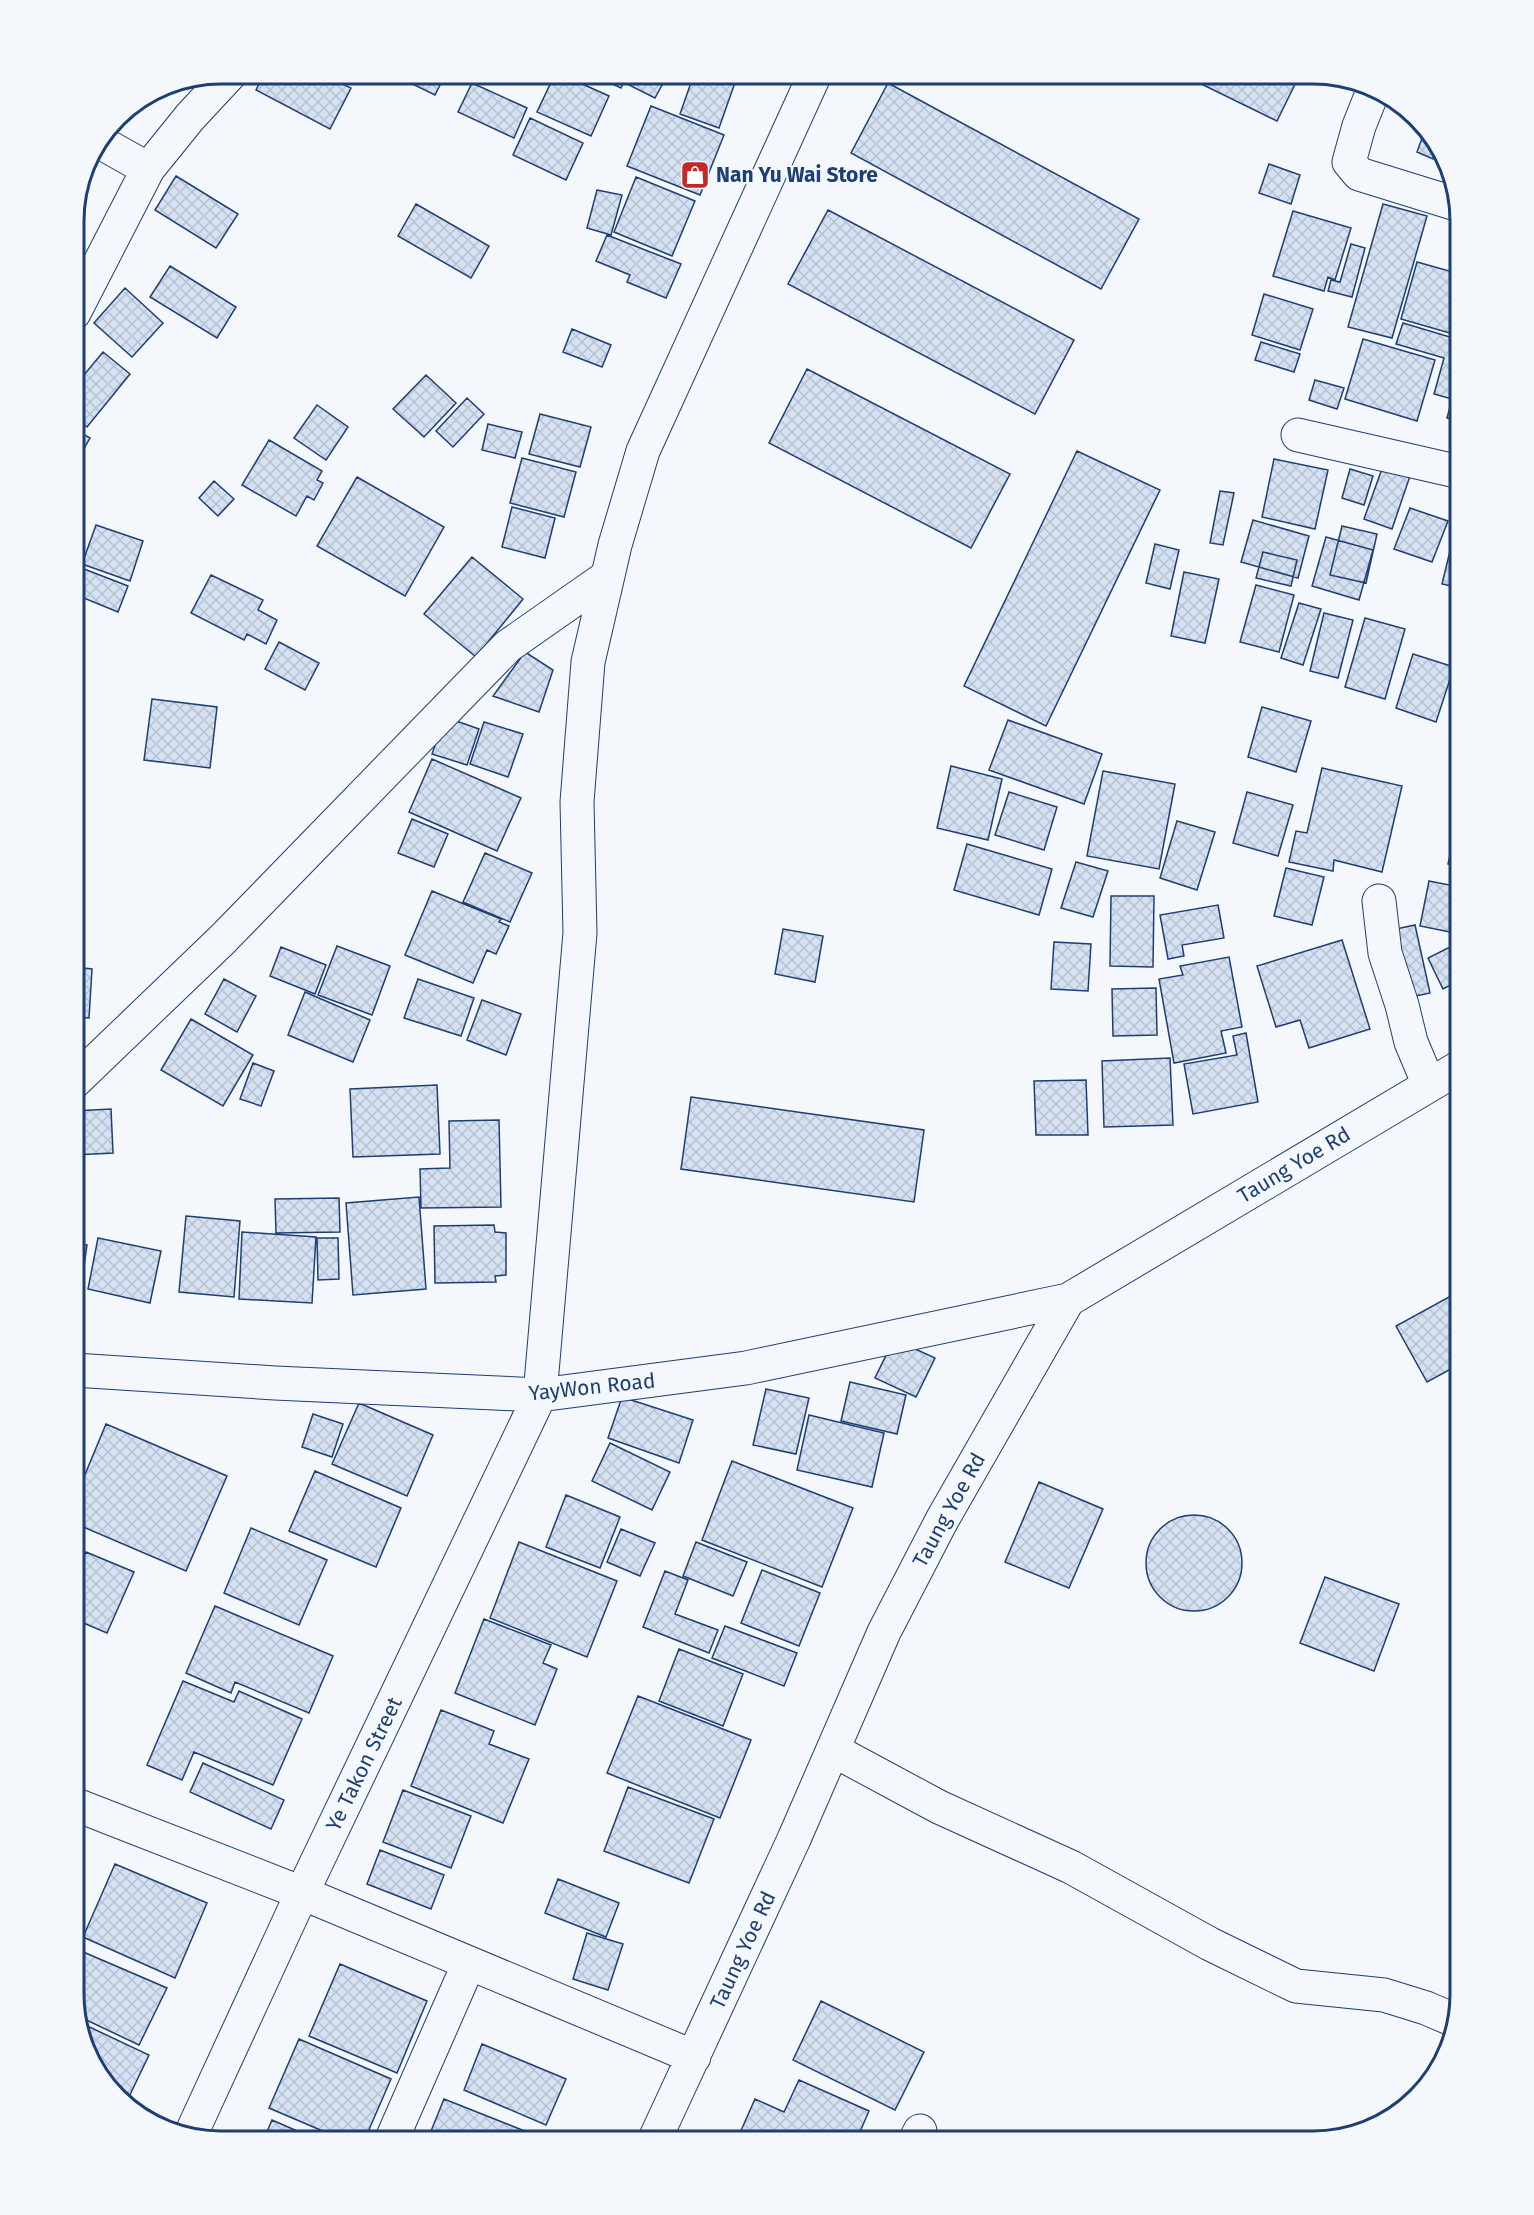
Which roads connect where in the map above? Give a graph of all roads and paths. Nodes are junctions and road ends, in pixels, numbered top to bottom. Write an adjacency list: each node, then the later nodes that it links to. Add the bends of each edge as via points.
1 (221, 84): 5 (street)
2 (810, 84): 10 (street, via 643,451)
3 (1371, 97): 6 (street, via 1349,162 1359,174)
4 (107, 146): 5 (street)
5 (148, 169): 7 (street)
6 (1449, 202)
7 (84, 294)
8 (1298, 435): 9 (street)
9 (1450, 470)
10 (608, 576): 12 (street, via 508,646 224,939); 17 (street, via 588,663 577,802 580,933)
11 (1379, 901): 14 (street, via 1385,953 1411,1042)
12 (84, 1072)
13 (1450, 1073): 14 (street, Taung Yoe Rd)
14 (1429, 1085): 15 (street, Taung Yoe Rd)
15 (1068, 1300): 17 (street, YayWon Road, via 746,1368); 18 (street, Taung Yoe Rd, via 942,1520 884,1632)
16 (84, 1377): 17 (street, YayWon Road)
17 (540, 1395): 20 (street, Ye Takon Street)
18 (833, 1750): 22 (street, via 939,1807 1071,1867 1210,1944 1296,1986 1384,1995); 23 (street, Taung Yoe Rd)
19 (84, 1808): 20 (street)
20 (302, 1893): 21 (street); 24 (street, Ye Takon Street)
21 (469, 1963): 23 (street); 25 (street)
22 (1448, 2017)
23 (694, 2057): 26 (street, Taung Yoe Rd)
24 (194, 2128)
25 (395, 2131)
26 (659, 2131)

